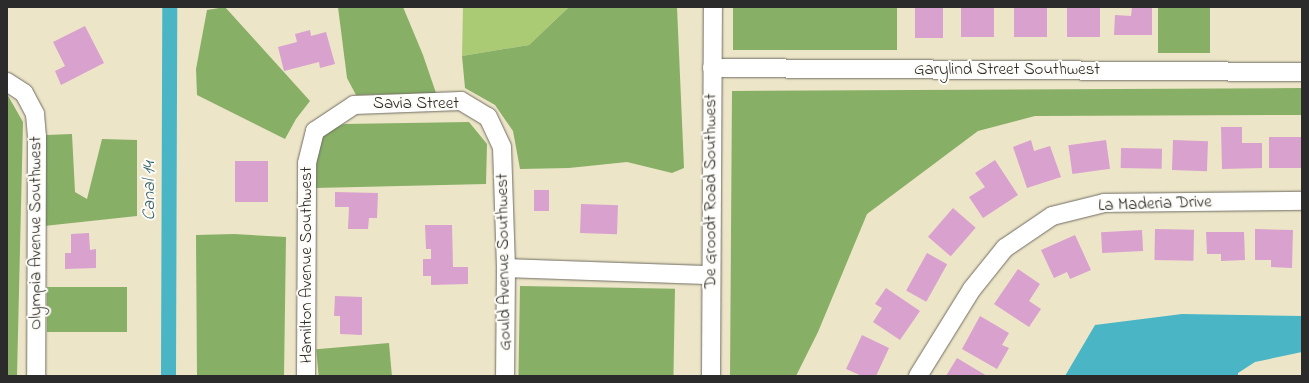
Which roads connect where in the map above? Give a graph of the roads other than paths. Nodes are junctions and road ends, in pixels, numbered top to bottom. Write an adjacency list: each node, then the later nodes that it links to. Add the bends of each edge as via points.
1 (713, 7): 2 (street, De Groodt Road Southwest)
2 (712, 68): 3 (street, Garylind Street Southwest); 9 (street, De Groodt Road Southwest)
3 (1302, 72)
4 (7, 82): 10 (street, Olympia Avenue Southwest, via 24,93 35,114)
5 (315, 131): 6 (street, Savia Street, via 354,104 461,101 488,117); 11 (street, Hamilton Avenue Southwest, via 307,163)
6 (502, 147): 8 (street, Gould Avenue Southwest)
7 (1302, 201): 14 (street, La Maderia Drive, via 1104,203 1052,216 1005,248 972,289)
8 (506, 268): 9 (street); 12 (street, Gould Avenue Southwest)
9 (711, 275): 13 (street, De Groodt Road Southwest)
10 (36, 376)
11 (306, 376)
12 (505, 376)
13 (711, 376)
14 (918, 376)

